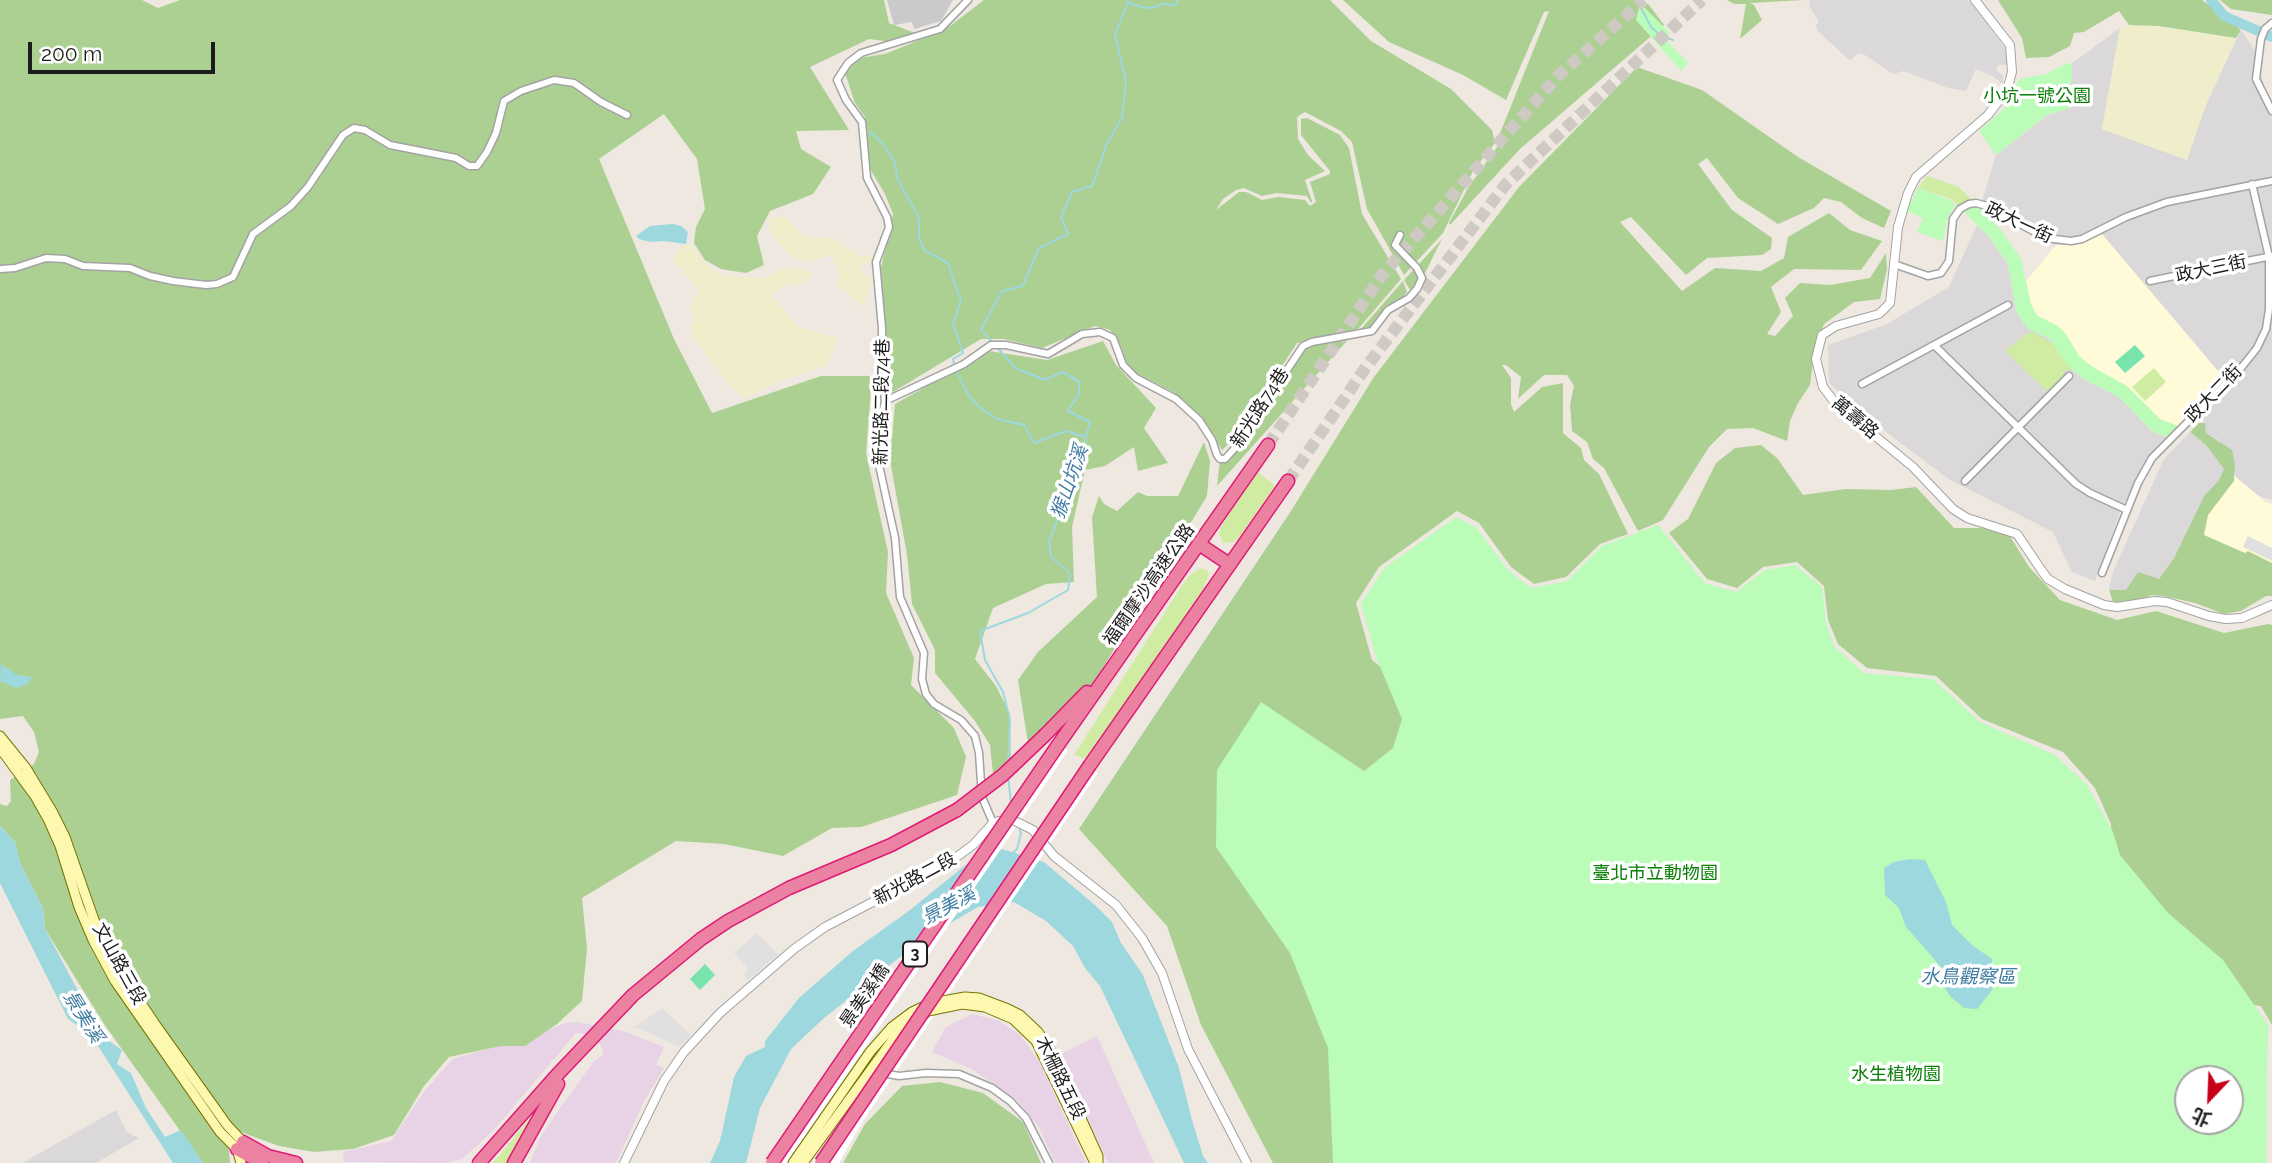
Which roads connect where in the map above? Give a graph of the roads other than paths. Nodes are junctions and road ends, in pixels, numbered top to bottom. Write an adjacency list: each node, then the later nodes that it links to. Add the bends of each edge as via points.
1 (968, 0): 17 (street, 新光路二段74巷, via 940,29 861,53 837,80 862,122 867,178 890,227 876,261)
2 (1975, 0): 10 (street, 萬壽路, via 2010,45 2010,81 1988,115 1916,177 1898,227)
3 (2272, 23): 4 (street, via 2260,39 2256,79)
4 (2272, 111)
5 (627, 115): 11 (street, via 574,82 554,80 521,91 504,101 496,133 477,166 390,145 354,128 343,135 291,206 253,234 233,276 217,284 173,281 130,268 65,259 46,258)
6 (2272, 181): 7 (street, 政大一街)
7 (2252, 184): 9 (street, 政大二街); 10 (street, 政大一街, via 2167,202 2066,242 2042,237 1980,204 1969,204 1953,219 1949,261 1941,273 1928,276)
8 (1400, 234): 17 (street, 新光路74巷, via 1395,245 1417,268 1422,278 1417,289 1388,310 1372,331 1303,346 1225,459 1217,456 1199,420 1176,399 1126,369 1108,334 1082,334 1048,354 994,345 955,369)
9 (2270, 257): 12 (street, 政大三街); 22 (street, 政大二街, via 2269,309 2262,339 2241,368 2152,458)
10 (1894, 264): 26 (street, 萬壽路, via 1887,307 1872,317 1831,328 1820,339 1818,374 1836,404 1899,454 1953,509 2017,534 2048,579 2065,589 2104,605 2166,602 2226,619 2242,618)
11 (0, 269)
12 (2150, 281)
13 (2008, 305): 14 (street)
14 (1934, 345): 16 (street); 18 (street)
15 (2069, 376): 18 (street)
16 (1862, 384)
17 (885, 401): 32 (street, 新光路二段74巷, via 879,465 895,538 900,597 924,653 926,694 961,720 977,743 982,797)
18 (2018, 428): 21 (street); 22 (street, via 2084,490)
19 (1268, 445): 23 (highway, 福爾摩沙高速公路 / 3)
20 (1288, 481): 24 (highway, 3)
21 (1965, 481)
22 (2127, 510): 25 (street, 政大二街)
23 (1199, 544): 24 (highway); 27 (highway, 福爾摩沙高速公路 / 3)
24 (1229, 564): 34 (highway, 3, bridge)
25 (2102, 573)
26 (2272, 605)
27 (1112, 667): 29 (highway, 福爾摩沙高速公路 / 3); 33 (highway, bridge, via 1013,767 957,810 728,921 640,988)
28 (0, 736): 31 (main road, 文山路三段)
29 (1058, 745): 43 (highway, 景美溪橋 / 3, bridge)
30 (0, 748): 31 (main road, 文山路三段)
31 (11, 755): 36 (main road, 文山路三段, via 48,819 93,940 115,981 220,1132)
32 (996, 822): 42 (street, 新光路二段, via 951,861 812,936 720,1013 664,1082); 50 (street, via 1013,820 1027,826 1054,856 1116,905 1142,938 1162,973 1188,1049)
33 (585, 1046): 40 (highway); 41 (highway, via 548,1100)
34 (891, 1062): 46 (highway, 3, bridge); 47 (highway, bridge)
35 (866, 1065): 44 (main road, 木柵路五段); 45 (main road, 木柵路五段); 48 (street, via 887,1075 959,1074 992,1088 1026,1118); 49 (main road, 木柵路五段, via 928,1010 962,1004 1000,1012 1036,1041)
36 (240, 1145): 37 (main road); 38 (highway); 39 (highway)
37 (241, 1163)
38 (262, 1163)
39 (296, 1163)
40 (479, 1163)
41 (514, 1163)
42 (624, 1163)
43 (772, 1163)
44 (793, 1163)
45 (803, 1163)
46 (821, 1163)
47 (830, 1163)
48 (1049, 1163)
49 (1097, 1163)
50 (1247, 1163)

